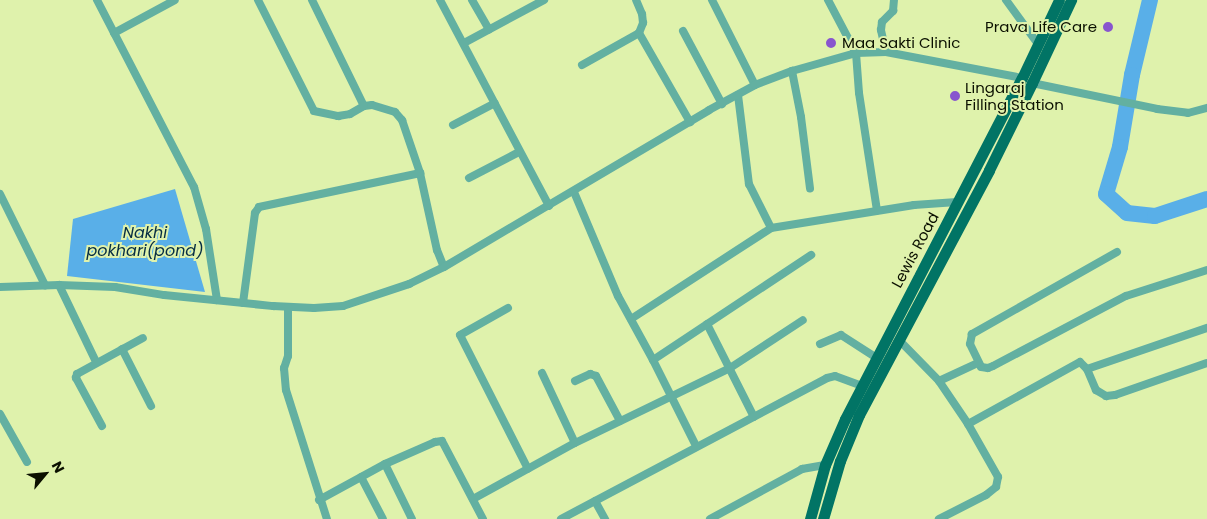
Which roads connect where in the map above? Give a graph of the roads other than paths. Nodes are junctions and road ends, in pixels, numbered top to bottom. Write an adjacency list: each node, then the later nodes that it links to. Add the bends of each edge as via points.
1 (97, 0): 17 (street)
2 (175, 0): 17 (street)
3 (258, 0): 30 (street, via 314,111 338,116)
4 (312, 0): 30 (street)
5 (440, 0): 19 (street)
6 (472, 0): 15 (street)
7 (544, 0): 15 (street)
8 (636, 0): 18 (street, via 643,23)
9 (712, 0): 26 (street)
10 (828, 0): 22 (street)
11 (894, 0): 21 (street, via 893,11 882,22)
12 (1006, 0): 20 (street)
13 (1059, 0): 20 (main road, Lewis Road)
14 (1070, 0): 25 (main road, Lewis Road)
15 (489, 30): 19 (street)
16 (683, 31): 29 (street)
17 (114, 33): 53 (street, via 194,187 206,229)
18 (639, 33): 23 (street); 32 (street)
19 (464, 43): 28 (street)
20 (1038, 44): 25 (main road, Lewis Road)
21 (886, 52): 22 (street); 25 (street)
22 (856, 53): 24 (street); 44 (street)
23 (582, 65)
24 (792, 71): 26 (street); 39 (street)
25 (1027, 81): 31 (street, via 1157,109 1188,113); 34 (main road, Lewis Road); 36 (main road, Lewis Road)
26 (755, 85): 27 (street)
27 (738, 95): 29 (street); 45 (street, via 749,184)
28 (495, 103): 33 (street); 35 (street)
29 (722, 104): 32 (street)
30 (364, 106): 37 (street, via 395,112 402,120)
31 (1207, 108)
32 (690, 122): 40 (street)
33 (452, 125)
34 (986, 148): 36 (main road); 42 (main road, Lewis Road)
35 (520, 152): 38 (street); 43 (street)
36 (997, 153): 62 (main road, Lewis Road)
37 (420, 173): 48 (street, via 437,250); 54 (street, via 259,207 255,213)
38 (469, 178)
39 (810, 188)
40 (574, 192): 43 (street); 57 (street)
41 (0, 194): 51 (street)
42 (957, 202): 44 (street); 65 (main road, Lewis Road)
43 (550, 206): 48 (street)
44 (877, 212): 45 (street)
45 (771, 228): 57 (street)
46 (1117, 252): 68 (street, via 975,331 969,338)
47 (811, 255): 59 (street)
48 (444, 266): 55 (street, via 409,284 343,306)
49 (1207, 270): 68 (street, via 1126,296 988,368)
50 (59, 285): 51 (street); 53 (street, via 115,287); 67 (street)
51 (45, 286): 52 (street)
52 (0, 287)
53 (217, 300): 54 (street)
54 (243, 302): 55 (street)
55 (288, 307): 91 (street, via 288,356 284,368 286,390)
56 (508, 308): 88 (street, via 460,335)
57 (631, 319): 66 (street)
58 (803, 320): 70 (street)
59 (707, 324): 66 (street); 70 (street)
60 (1207, 328): 71 (street)
61 (143, 338): 64 (street)
62 (900, 341): 74 (street); 101 (main road, Lewis Road, via 850,435)
63 (820, 344): 65 (street, via 841,335)
64 (122, 349): 67 (street); 77 (street)
65 (875, 357): 75 (main road, Lewis Road)
66 (653, 360): 76 (street)
67 (96, 362): 82 (street, via 76,374 76,378)
68 (978, 362): 74 (street)
69 (1207, 363): 71 (street, via 1106,396 1096,390)
70 (730, 368): 76 (street); 79 (street)
71 (1087, 368): 81 (street, via 1080,362)
72 (542, 373): 83 (street)
73 (575, 381): 80 (street, via 590,374 596,376)
74 (939, 381): 81 (street)
75 (862, 386): 79 (street, via 835,376 827,378); 87 (main road, Lewis Road)
76 (671, 396): 80 (street); 84 (street)
77 (151, 406)
78 (0, 415): 85 (street)
79 (754, 417): 84 (street)
80 (620, 421): 83 (street)
81 (968, 424): 102 (street, via 993,465 998,482 986,495)
82 (102, 426)
83 (575, 443): 88 (street)
84 (696, 446): 92 (street)
85 (27, 462)
86 (385, 464): 89 (street); 90 (street, via 442,441); 95 (street)
87 (825, 465): 99 (street, via 802,469); 100 (main road, Lewis Road)
88 (528, 469): 90 (street)
89 (361, 477): 91 (street); 94 (street)
90 (473, 499): 96 (street)
91 (320, 500): 93 (street)
92 (595, 501): 97 (street); 98 (street)
93 (327, 519)
94 (383, 519)
95 (412, 519)
96 (483, 519)
97 (561, 519)
98 (605, 519)
99 (710, 519)
100 (810, 519)
101 (823, 519)
102 (939, 519)

